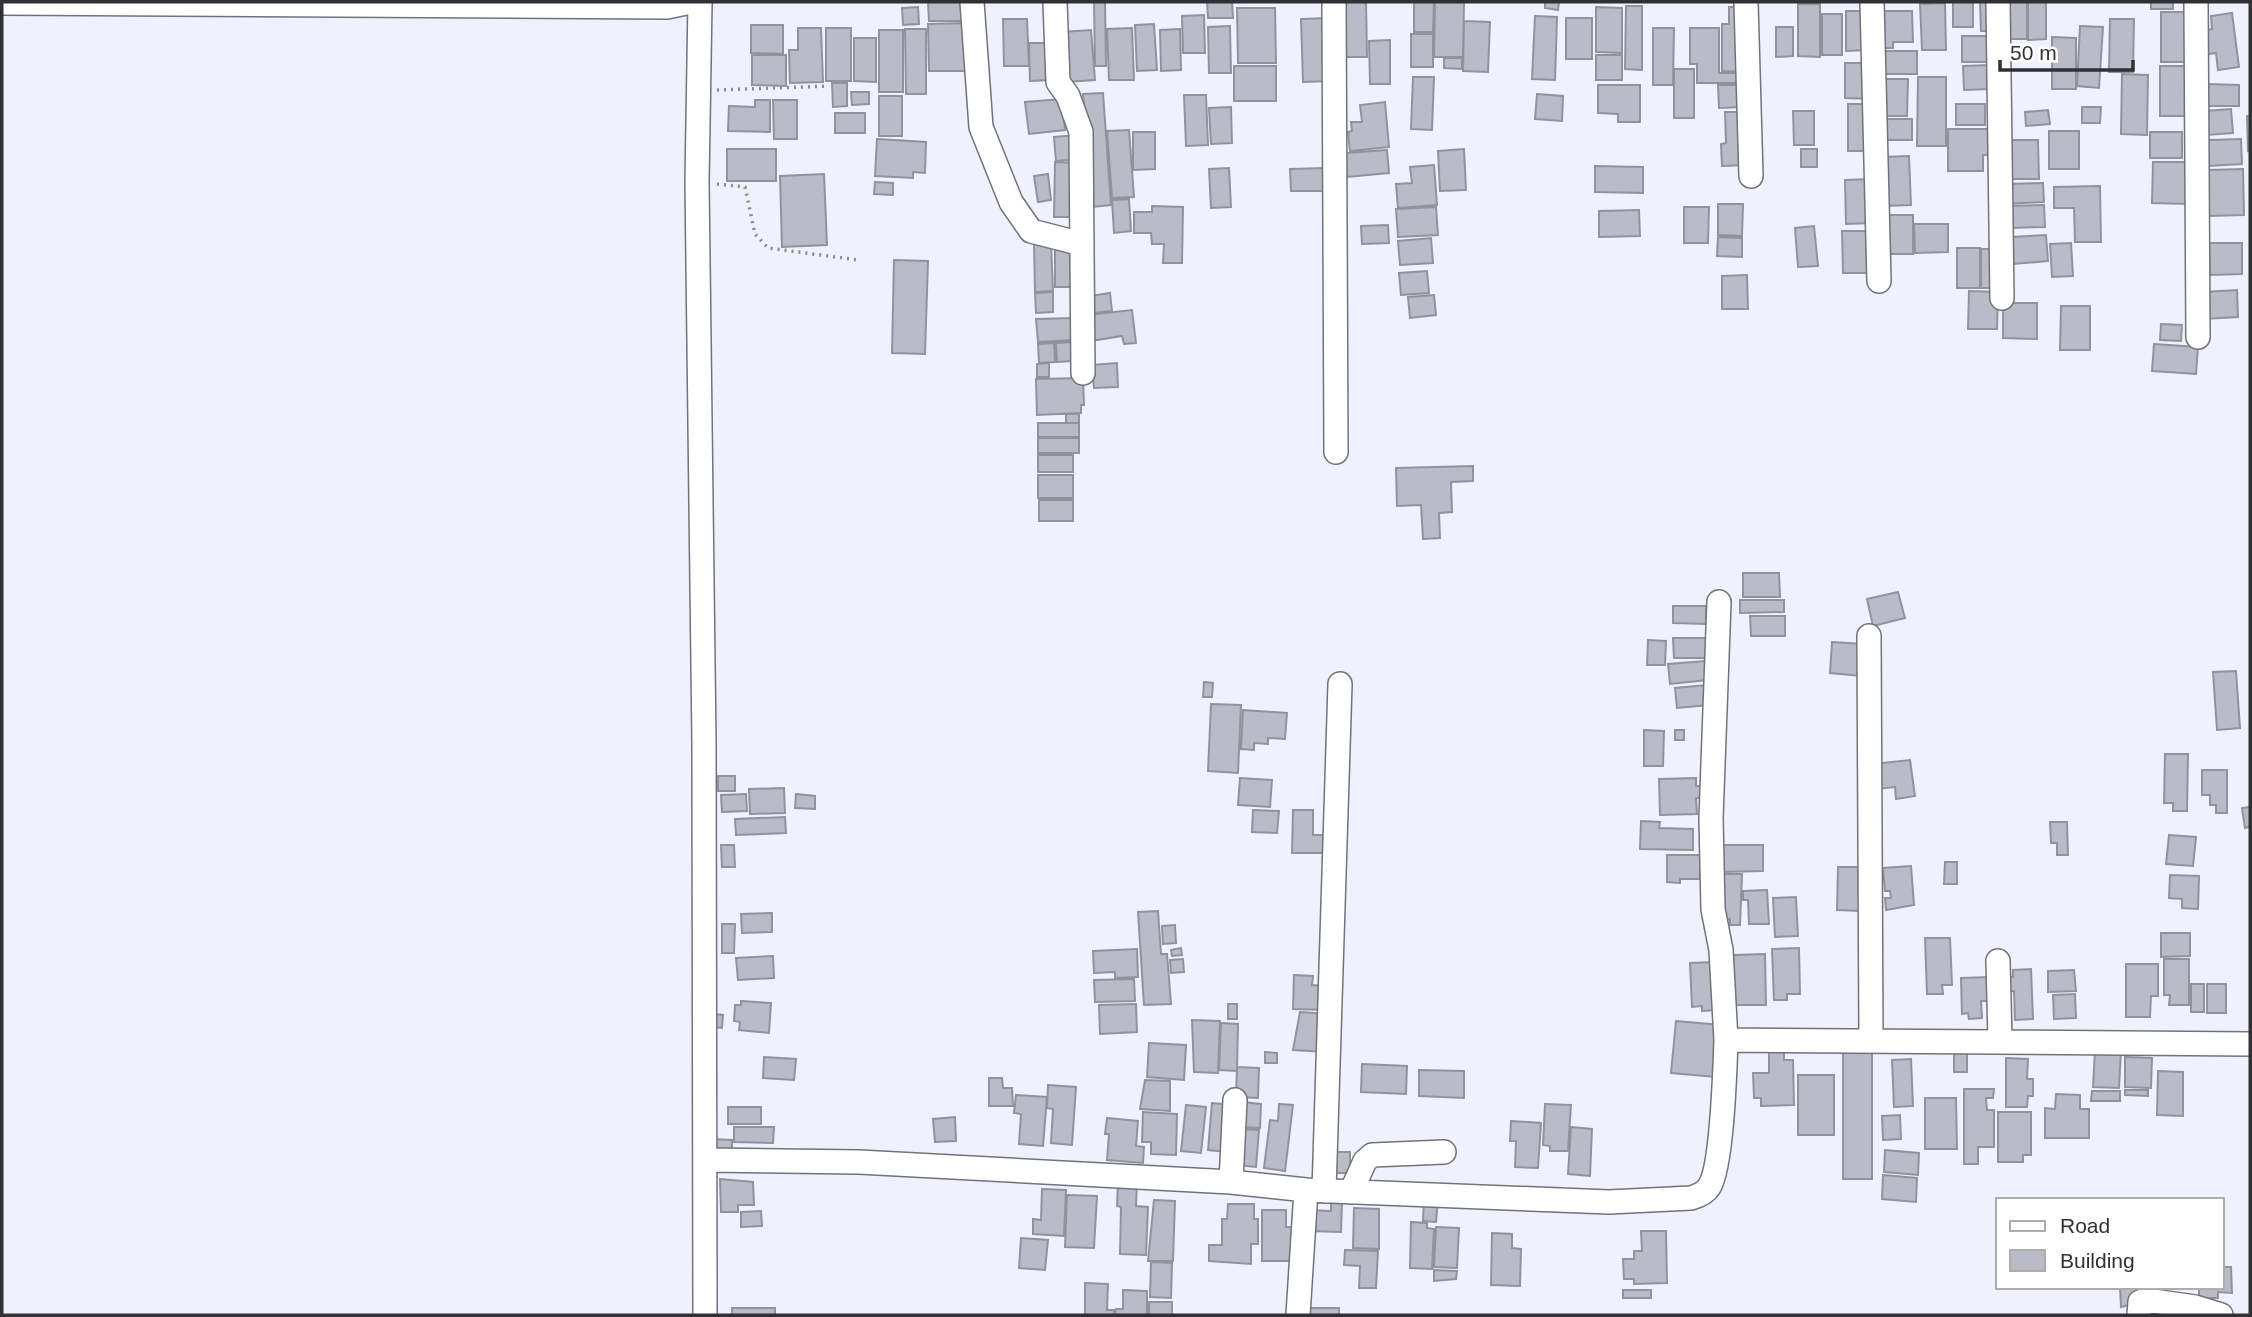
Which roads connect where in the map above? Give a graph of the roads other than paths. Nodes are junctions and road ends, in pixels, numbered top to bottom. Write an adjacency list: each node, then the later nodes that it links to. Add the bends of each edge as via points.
1 (691, 2): 10 (street, via 667,8)
2 (700, 2): 28 (street, via 697,182)
3 (972, 2): 12 (street, via 981,127 1011,202 1031,230)
4 (1055, 2): 12 (street, via 1058,82 1081,132)
5 (1334, 2): 17 (street)
6 (1746, 2): 11 (street)
7 (1872, 2): 13 (street)
8 (1998, 2): 14 (street)
9 (2196, 2): 15 (street)
10 (2, 3)
11 (1751, 176)
12 (1082, 244): 16 (street)
13 (1879, 281)
14 (2002, 299)
15 (2198, 337)
16 (1083, 373)
17 (1336, 452)
18 (1719, 602): 22 (street, via 1711,818 1713,909 1721,950)
19 (1870, 636): 23 (street)
20 (1340, 684): 30 (street)
21 (1998, 961): 24 (street)
22 (1726, 1040): 23 (street); 31 (street, via 1722,1123 1711,1185 1702,1194 1609,1202)
23 (1871, 1040): 24 (street)
24 (2000, 1040): 25 (street)
25 (2250, 1044)
26 (1236, 1100): 29 (street)
27 (1444, 1152): 31 (street, via 1372,1155)
28 (706, 1160): 29 (street, via 859,1162); 32 (street)
29 (1231, 1182): 30 (street)
30 (1315, 1191): 31 (street); 33 (street)
31 (1351, 1192)
32 (705, 1315)
33 (1298, 1315)
34 (2139, 1315): 35 (street, via 2140,1303 2146,1300)
35 (2221, 1315)

